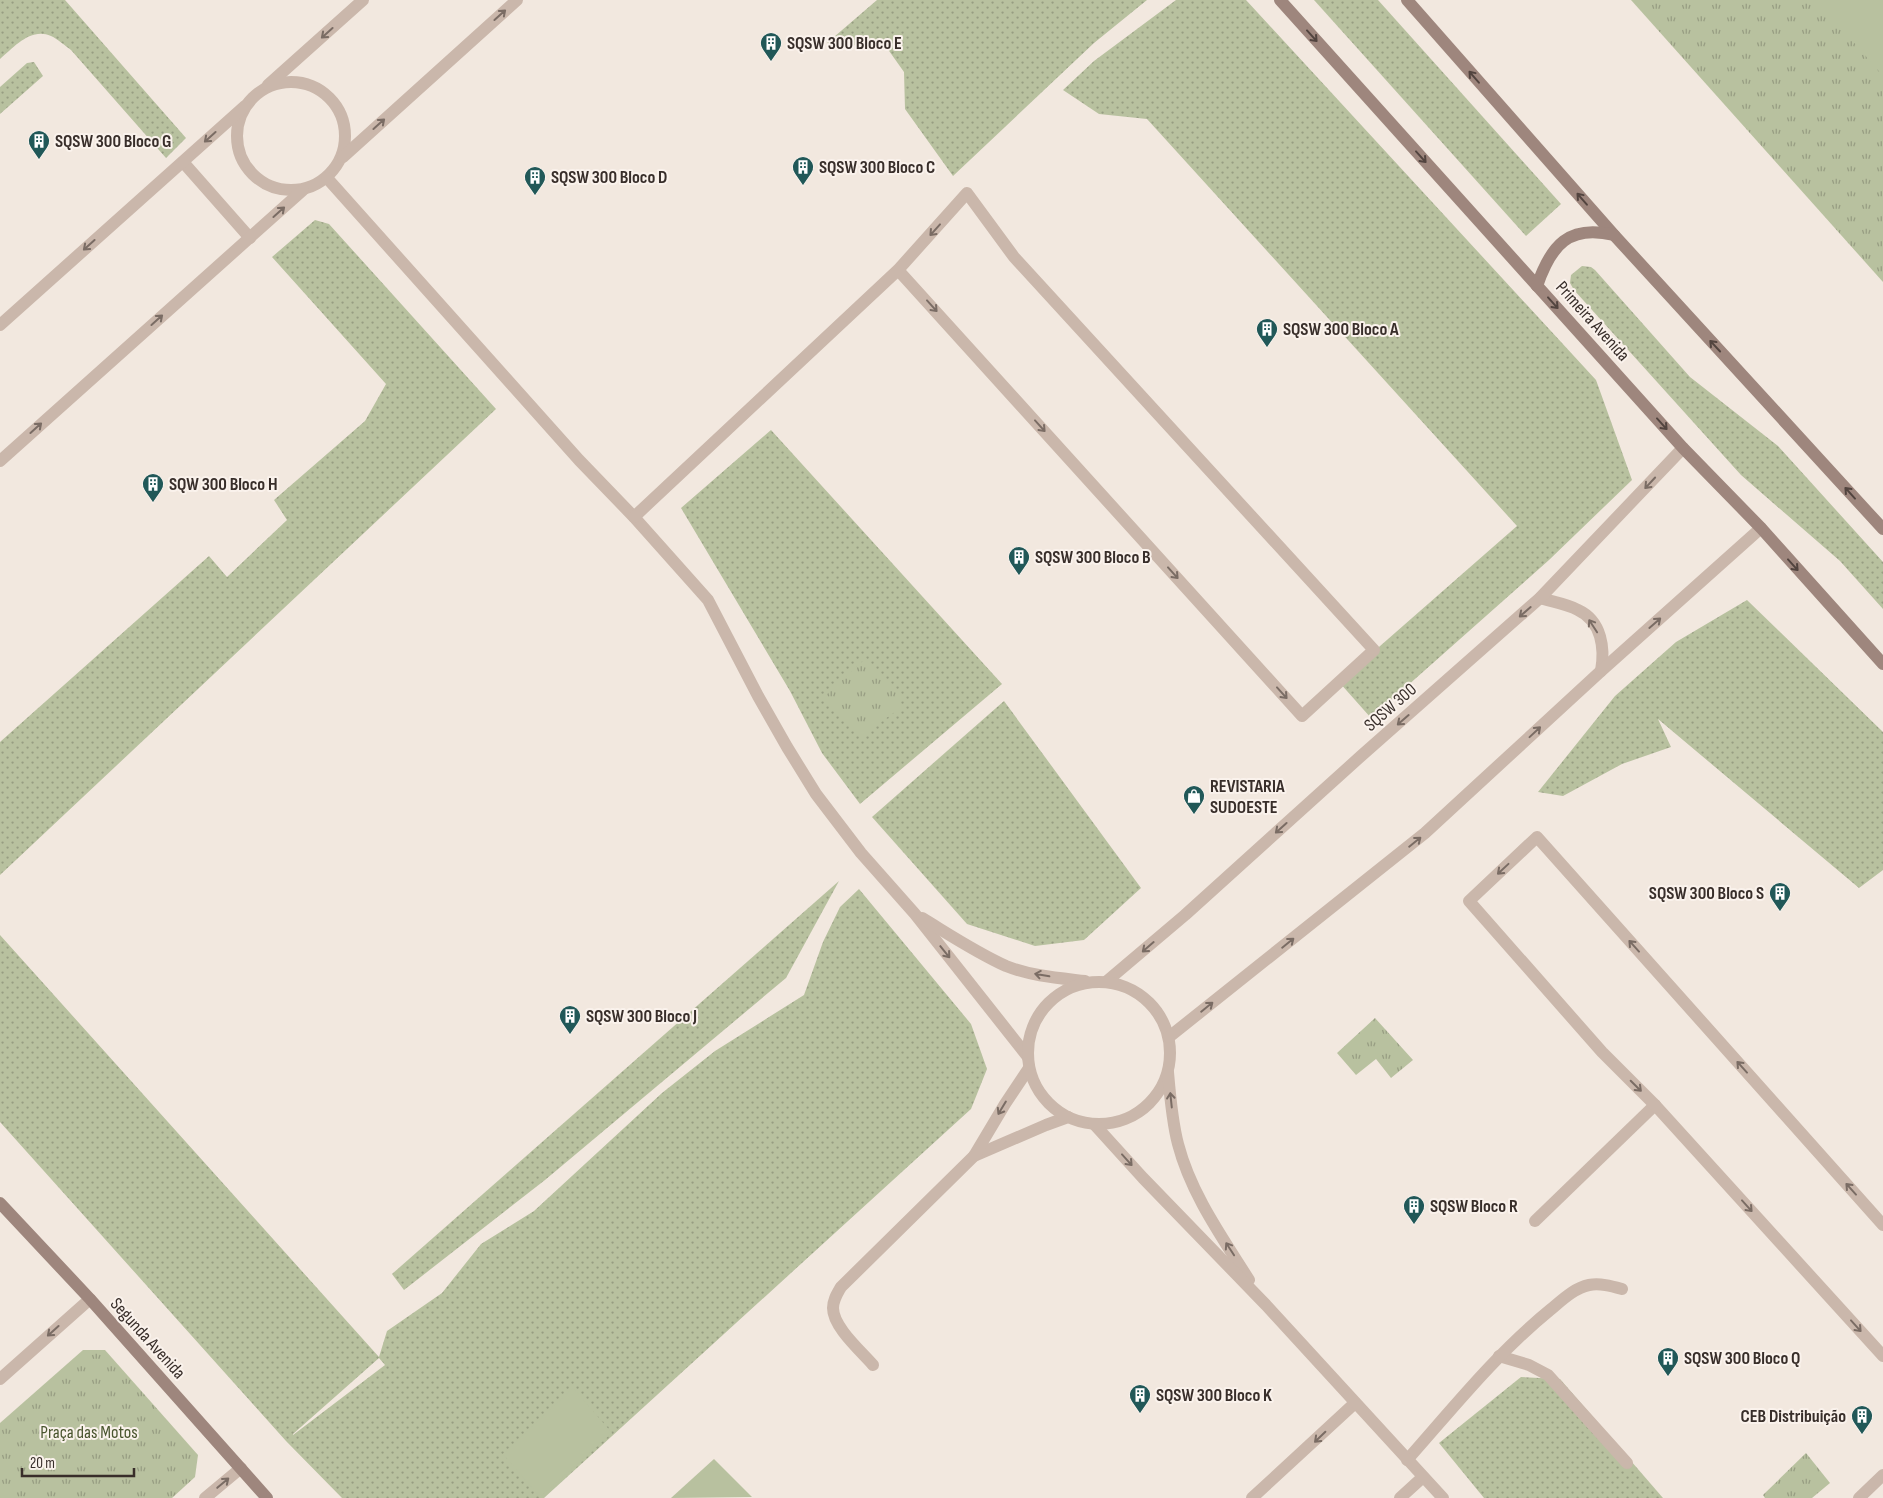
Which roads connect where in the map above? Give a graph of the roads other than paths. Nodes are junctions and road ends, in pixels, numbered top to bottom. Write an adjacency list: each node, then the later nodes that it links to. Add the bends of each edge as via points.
1 (363, 0): 5 (street, one-way to 5)
2 (517, 0): 7 (street, one-way to 2)
3 (1280, 0): 14 (main road, Primeira Avenida, one-way to 14)
4 (1407, 0): 11 (main road, one-way to 4)
5 (267, 87): 6 (street); 7 (street, via 293,81 318,88 338,106 346,130)
6 (247, 104): 8 (street, one-way to 8); 10 (street, via 237,129 240,155 254,177 277,190)
7 (342, 157): 9 (street)
8 (183, 162): 12 (street); 15 (street, one-way to 15)
9 (327, 178): 10 (street); 18 (street, via 578,460)
10 (303, 190): 12 (street, one-way to 10)
11 (1614, 235): 14 (main road, via 1589,231 1574,234 1545,264); 20 (main road, one-way to 11)
12 (250, 238): 17 (street, one-way to 12)
13 (898, 270): 13 (street, one-way to 13, via 1302,716 1374,650 1014,257 968,193); 18 (street)
14 (1537, 286): 16 (main road, Primeira Avenida, one-way to 16)
15 (0, 325)
16 (1683, 448): 19 (main road, Primeira Avenida); 21 (street, SQSW 300, one-way to 21)
17 (0, 461)
18 (634, 517): 24 (street, via 708,600 758,696 816,794 861,853)
19 (1761, 528): 22 (main road, Primeira Avenida, one-way to 22); 23 (street, one-way to 19)
20 (1883, 529)
21 (1540, 598): 23 (street, one-way to 21, via 1602,640 1592,622 1580,610); 25 (street, SQSW 300, one-way to 25, via 1185,916)
22 (1883, 664)
23 (1601, 671): 27 (street, one-way to 23, via 1426,833)
24 (915, 914): 26 (street, one-way to 24, via 1040,975 1007,966); 28 (street, one-way to 28)
25 (1107, 981): 26 (street); 27 (street, via 1128,987 1147,999 1161,1017)
26 (1090, 982): 28 (street, via 1065,990 1044,1007 1031,1031)
27 (1169, 1038): 29 (street)
28 (1029, 1062): 31 (street, via 1037,1088 1050,1105); 33 (street, one-way to 33)
29 (1168, 1072): 32 (street, via 1158,1094 1140,1111 1118,1121); 39 (street, one-way to 29, via 1217,1230 1192,1183 1178,1145)
30 (1655, 1105): 35 (street); 36 (street, one-way to 30, via 1537,838 1469,901 1602,1052); 41 (street, one-way to 41)
31 (1068, 1117): 32 (street); 33 (street)
32 (1094, 1124): 39 (street, one-way to 39)
33 (974, 1156): 42 (street, via 841,1287 835,1297 834,1319)
34 (0, 1203): 38 (main road, Segunda Avenida)
35 (1535, 1221)
36 (1883, 1225)
37 (1622, 1290): 40 (street, via 1606,1285 1588,1285 1570,1294)
38 (90, 1299): 43 (street, one-way to 43); 47 (main road, Segunda Avenida)
39 (1266, 1305): 44 (street)
40 (1499, 1356): 45 (street); 46 (street, via 1548,1375)
41 (1883, 1356)
42 (873, 1365)
43 (0, 1379)
44 (1355, 1403): 45 (street); 52 (street, one-way to 52)
45 (1406, 1460): 49 (street)
46 (1627, 1463)
47 (241, 1468): 50 (street, one-way to 47); 51 (main road, Segunda Avenida)
48 (1883, 1475): 55 (street)
49 (1423, 1477): 53 (street); 54 (street)
50 (205, 1498)
51 (267, 1498)
52 (1252, 1498)
53 (1400, 1498)
54 (1443, 1498)
55 (1859, 1498)

